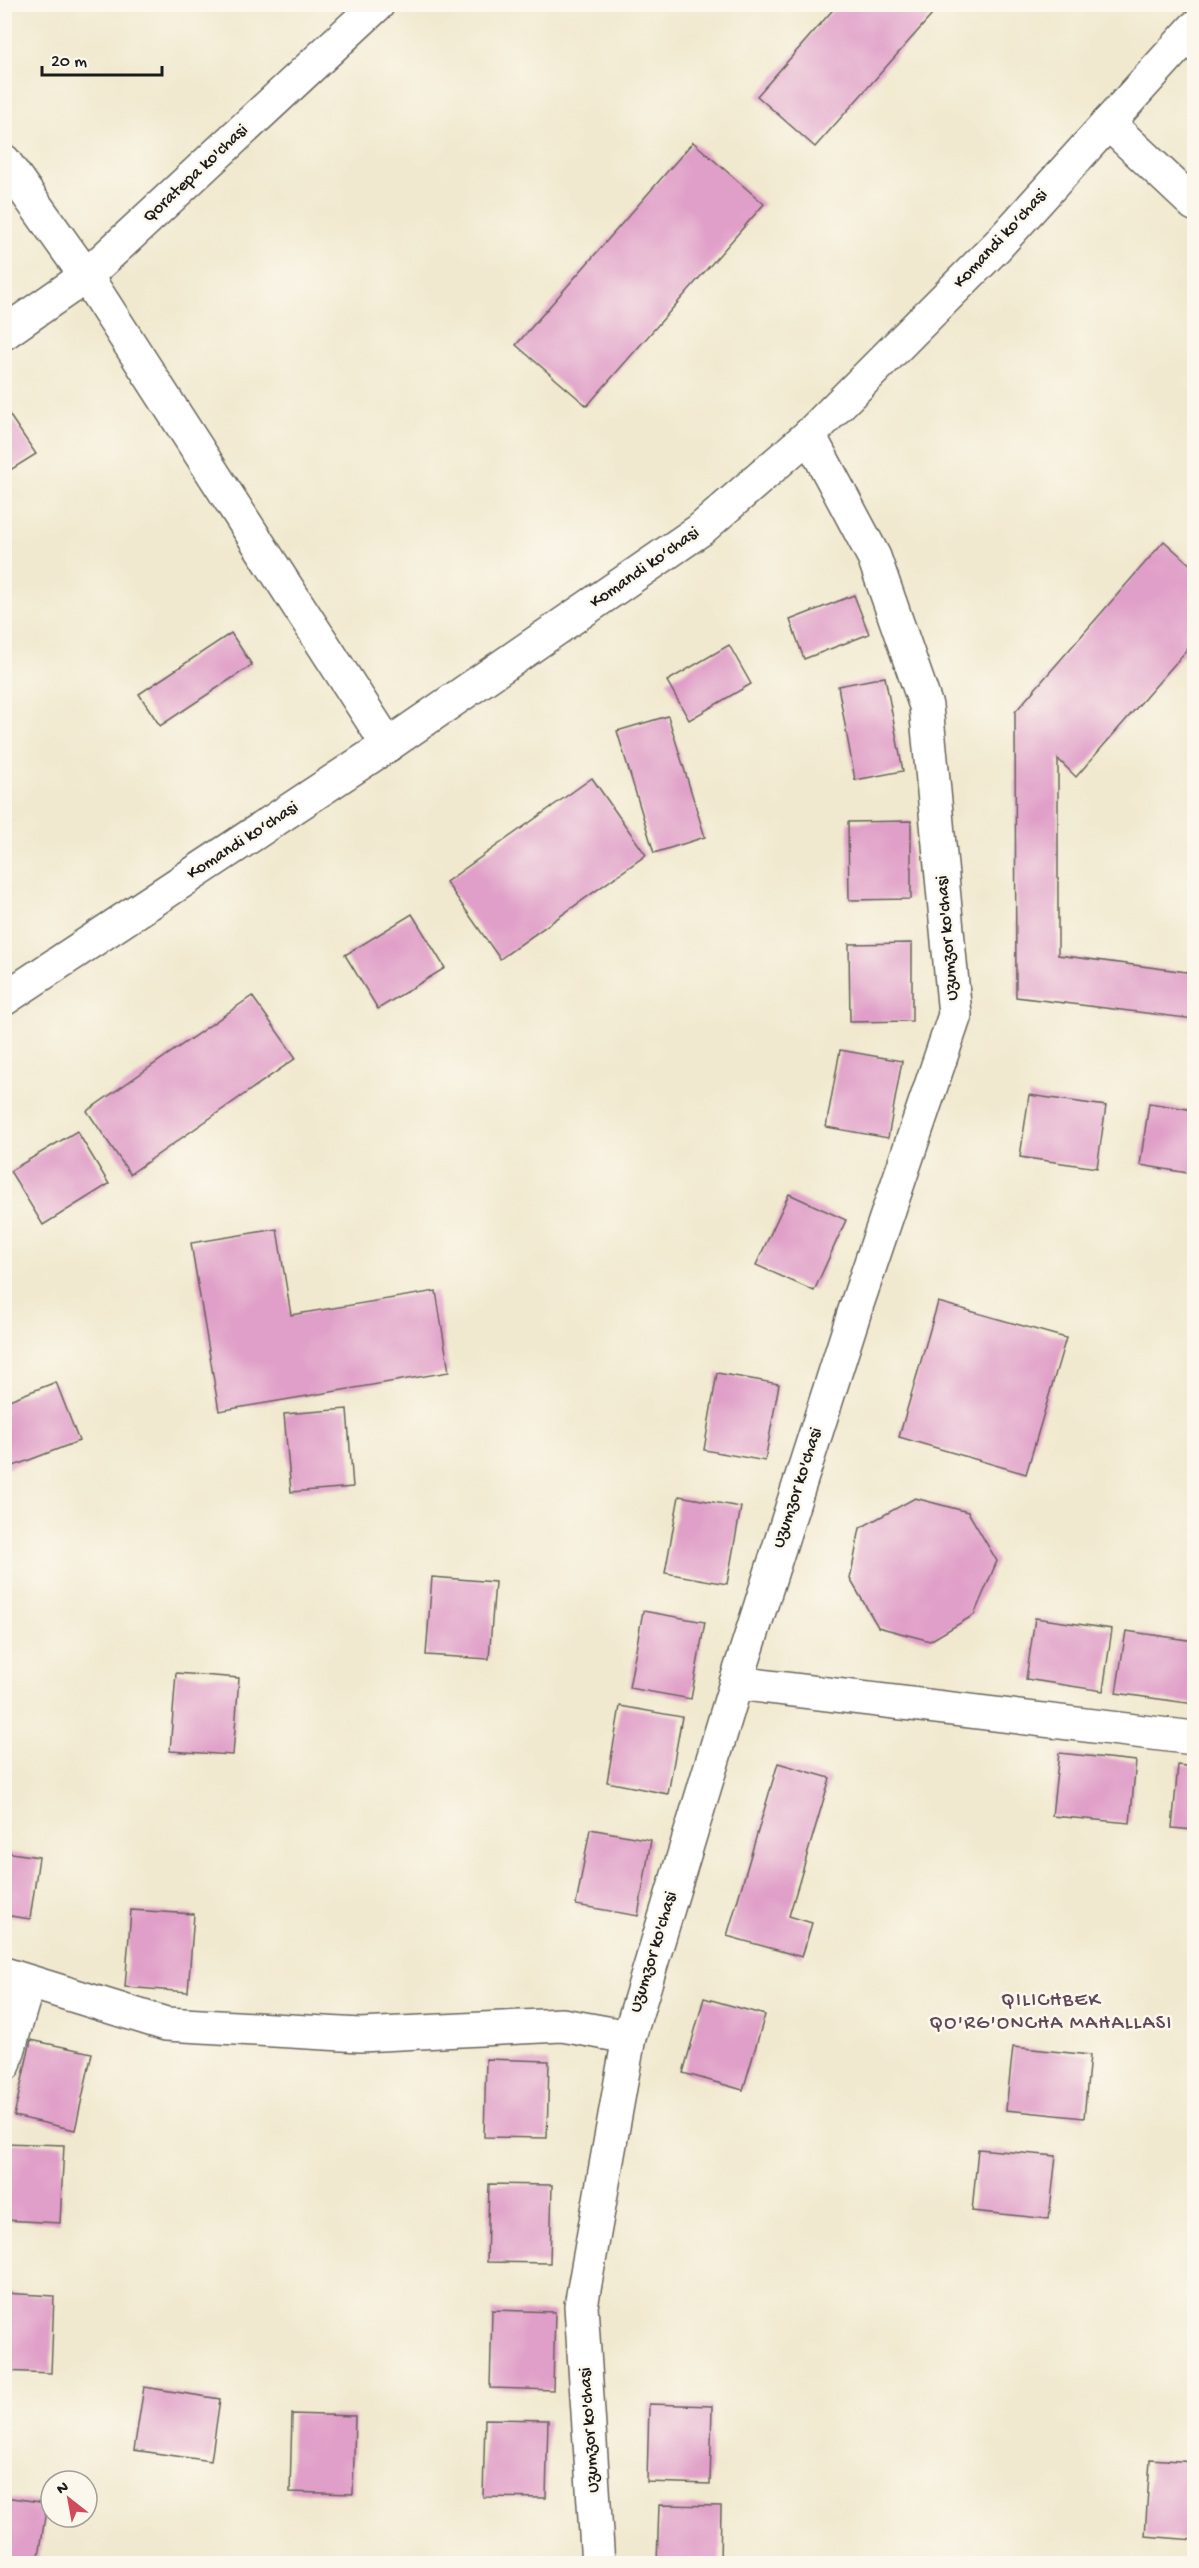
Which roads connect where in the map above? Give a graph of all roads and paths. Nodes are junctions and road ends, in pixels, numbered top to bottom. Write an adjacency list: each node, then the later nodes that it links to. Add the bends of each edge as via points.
1 (378, 4): 6 (street, Qoratepa ko'chasi)
2 (1194, 28): 3 (street, Komandi ko‘chasi)
3 (1108, 123): 5 (street); 8 (street, Komandi ko‘chasi, via 997,246)
4 (4, 161): 6 (street)
5 (1194, 204)
6 (86, 276): 7 (street, Qoratepa ko'chasi); 9 (street)
7 (4, 333)
8 (809, 435): 9 (street, Komandi ko‘chasi, via 700,530); 11 (street, Uzumzor ko'chasi, via 874,557 926,706 955,1016 856,1304)
9 (388, 745): 10 (street, Komandi ko‘chasi)
10 (4, 999)
11 (736, 1683): 12 (street); 14 (street, Uzumzor ko'chasi)
12 (1194, 1738)
13 (16, 1979): 14 (street, via 166,2024 360,2035 562,2025); 15 (street)
14 (629, 2037): 16 (street, Uzumzor ko'chasi, via 581,2306)
15 (4, 2065)
16 (598, 2564)

